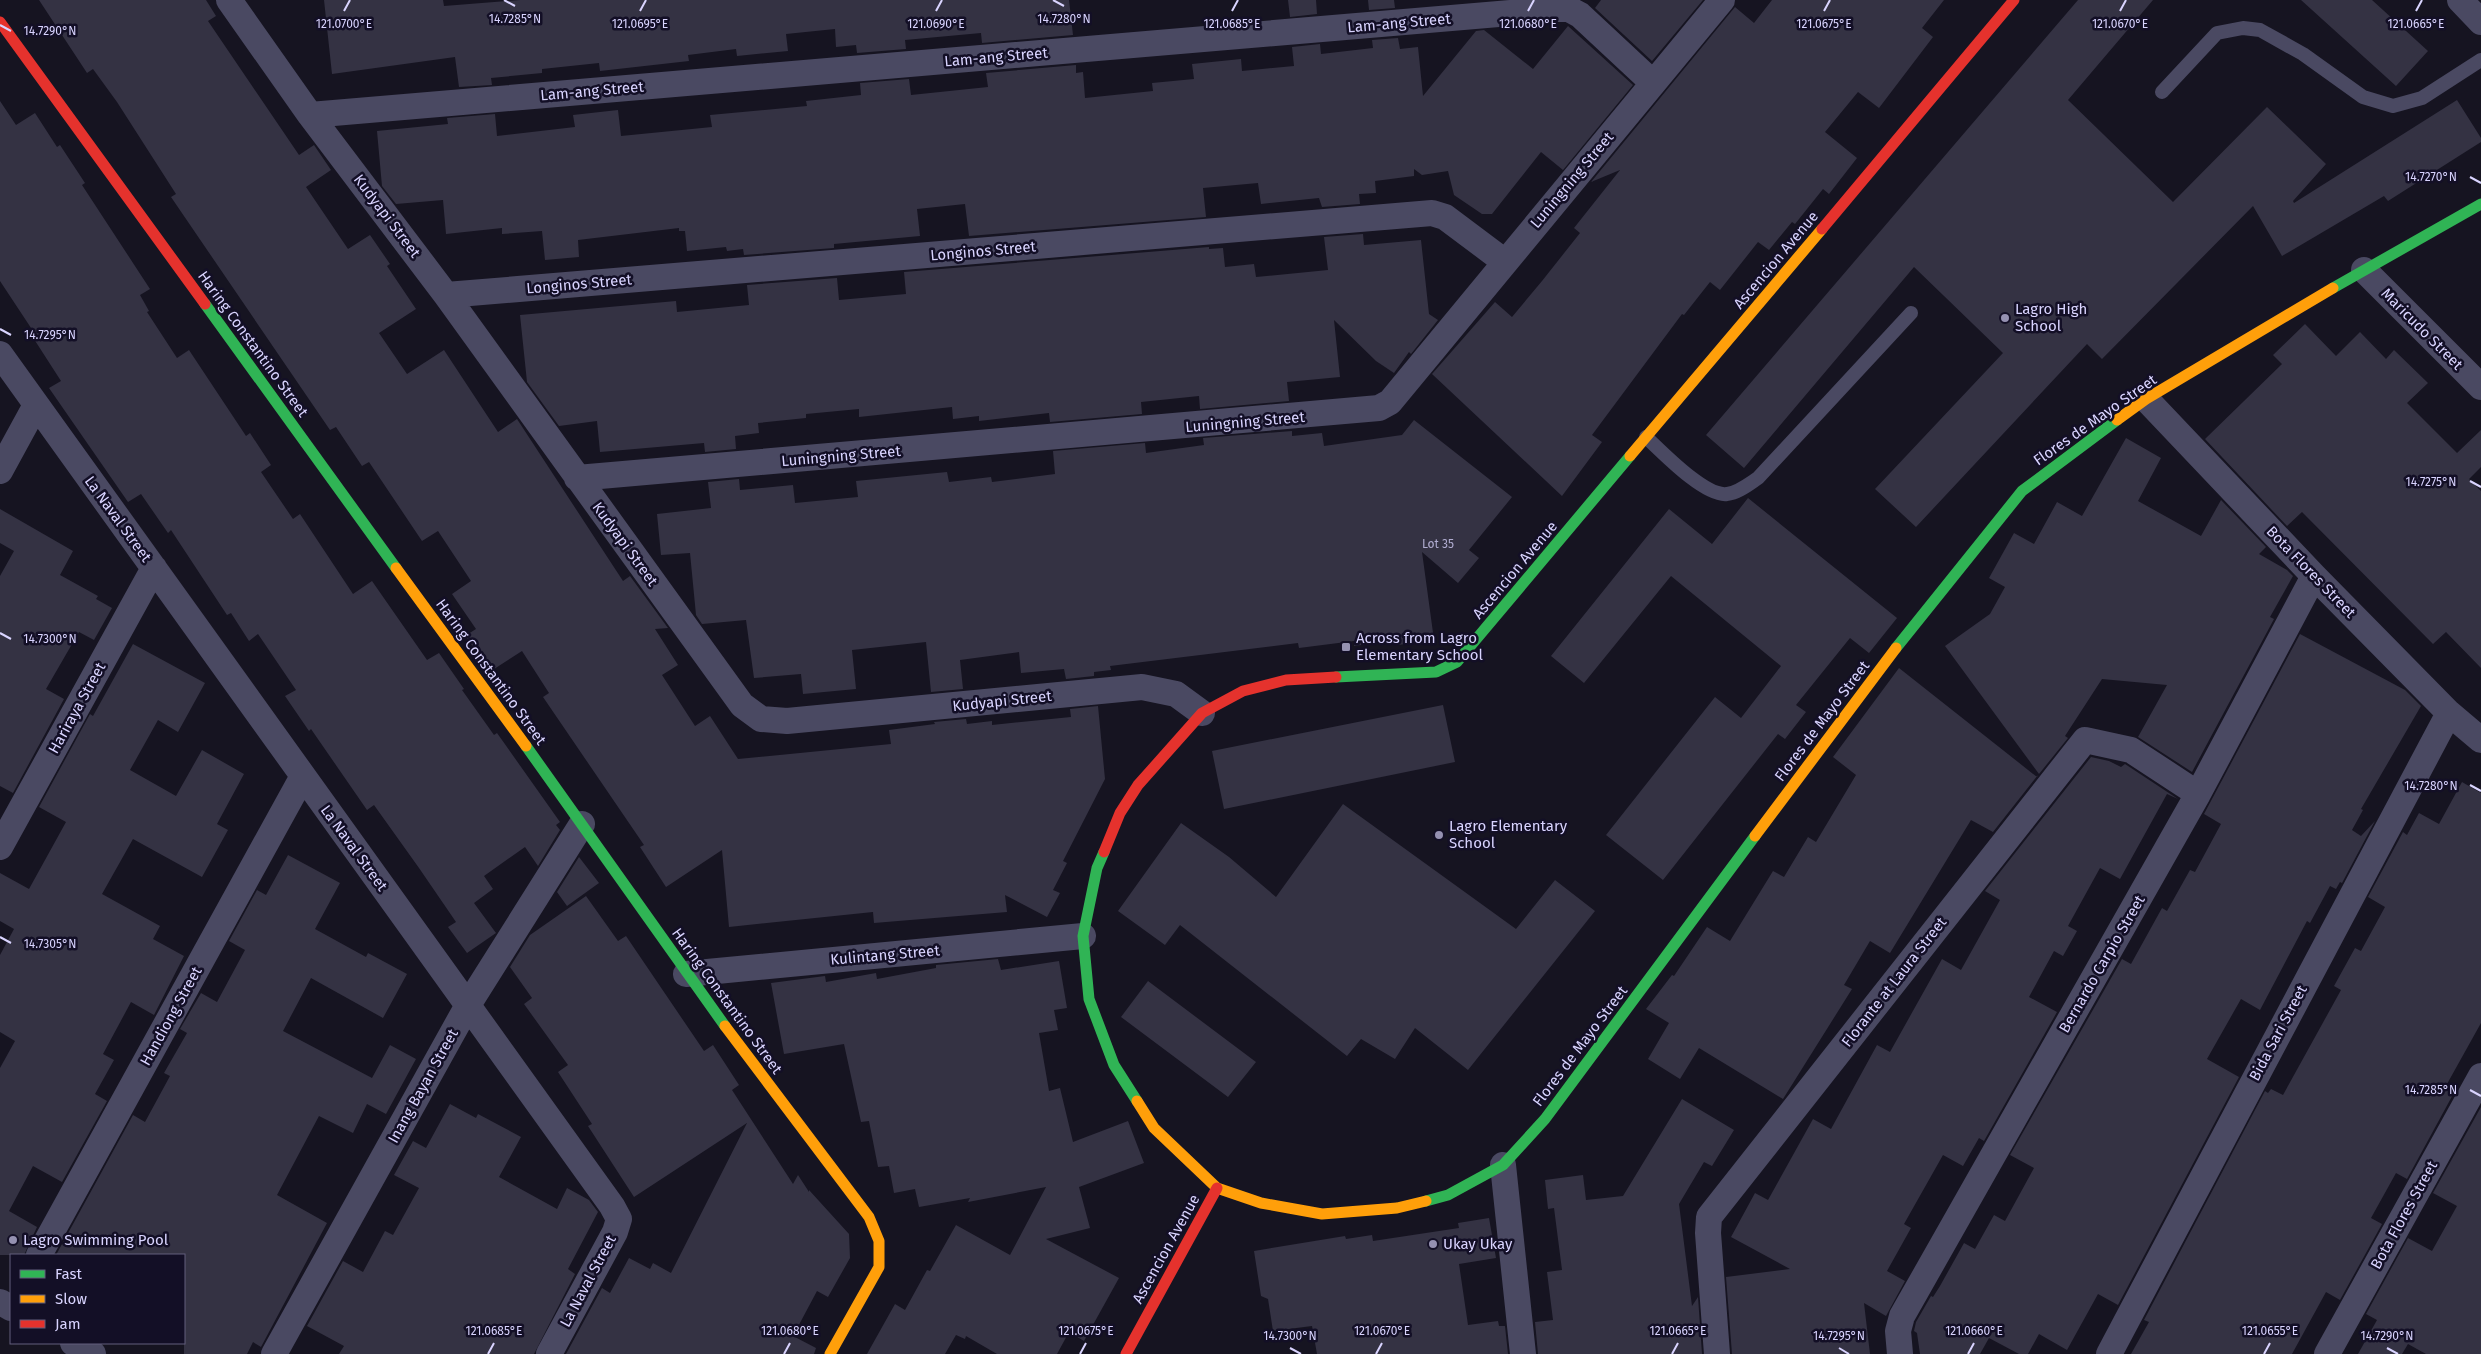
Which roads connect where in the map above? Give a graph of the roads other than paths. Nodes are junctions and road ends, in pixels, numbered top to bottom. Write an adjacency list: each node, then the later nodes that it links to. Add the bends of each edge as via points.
1 (229, 0): 10 (street, Kudyapi Street)
2 (1722, 0): 8 (street, Luningning Street)
3 (2014, 0): 20 (street, Ascencion Avenue)
4 (2460, 0): 6 (street)
5 (0, 22): 30 (street, Haring Constantino Street)
6 (2481, 22)
7 (2481, 60): 9 (lane, via 2422,98 2393,106 2363,97 2304,54 2260,30 2243,28 2217,33)
8 (1654, 83): 10 (street, Lam-ang Street, via 1580,15 1557,9); 12 (street, Luningning Street)
9 (2162, 92)
10 (310, 115): 14 (street, Kudyapi Street)
11 (2481, 204): 13 (street, Flores de Mayo Street)
12 (1504, 262): 14 (street, Longinos Street, via 1445,217 1432,213); 22 (street, Luningning Street, via 1390,402 1379,408)
13 (2364, 270): 17 (street, Maricudo Street); 18 (street, Flores de Mayo Street)
14 (446, 295): 22 (street, Kudyapi Street)
15 (1910, 313): 20 (lane, via 1758,478 1743,488 1726,495 1709,490)
16 (0, 354): 19 (street, La Naval Street)
17 (2481, 387)
18 (2146, 399): 24 (street, Bota Flores Street); 36 (street, Flores de Mayo Street, via 2022,491 1884,662 1545,1119)
19 (36, 405): 21 (street); 23 (street, La Naval Street)
20 (1646, 437): 25 (street, Ascencion Avenue, via 1457,662 1436,672 1286,680 1243,691)
21 (0, 471)
22 (577, 478): 25 (street, Kudyapi Street, via 742,704 761,719 787,721 1142,687 1176,694)
23 (154, 568): 28 (street, La Naval Street); 31 (street, Hariraya Street)
24 (2314, 576): 26 (street, Bota Flores Street); 29 (street, Bernardo Carpio Street)
25 (1202, 713): 32 (street, Ascencion Avenue, via 1144,778 1120,813 1097,868)
26 (2449, 713): 27 (street, Bota Flores Street); 48 (street, Bida Sari Street)
27 (2481, 740)
28 (303, 776): 34 (street, La Naval Street); 38 (street, Handiong Street)
29 (2198, 794): 46 (street, Florante at Laura Street, via 2131,750 2085,740 1709,1217); 47 (street, Bernardo Carpio Street, via 1902,1316 1898,1331)
30 (582, 824): 33 (street, Haring Constantino Street); 34 (street, Inang Bayan Street)
31 (0, 847)
32 (1083, 936): 33 (street, Kulintang Street); 37 (street, Ascencion Avenue, via 1089,999 1114,1065 1154,1128)
33 (686, 974): 43 (street, Haring Constantino Street, via 869,1217 879,1241 879,1267)
34 (468, 1005): 41 (street, Inang Bayan Street); 42 (street, La Naval Street, via 619,1219)
35 (2481, 1076): 49 (street, Bota Flores Street)
36 (1503, 1166): 37 (street, Flores de Mayo Street, via 1448,1195 1396,1208 1322,1214 1261,1203); 45 (street)
37 (1217, 1188): 44 (street, Ascencion Avenue)
38 (40, 1254)
39 (75, 1344): 40 (street)
40 (93, 1354)
41 (274, 1354)
42 (549, 1354)
43 (830, 1354)
44 (1126, 1354)
45 (1523, 1354)
46 (1717, 1354)
47 (1900, 1354)
48 (2109, 1354)
49 (2327, 1354)

